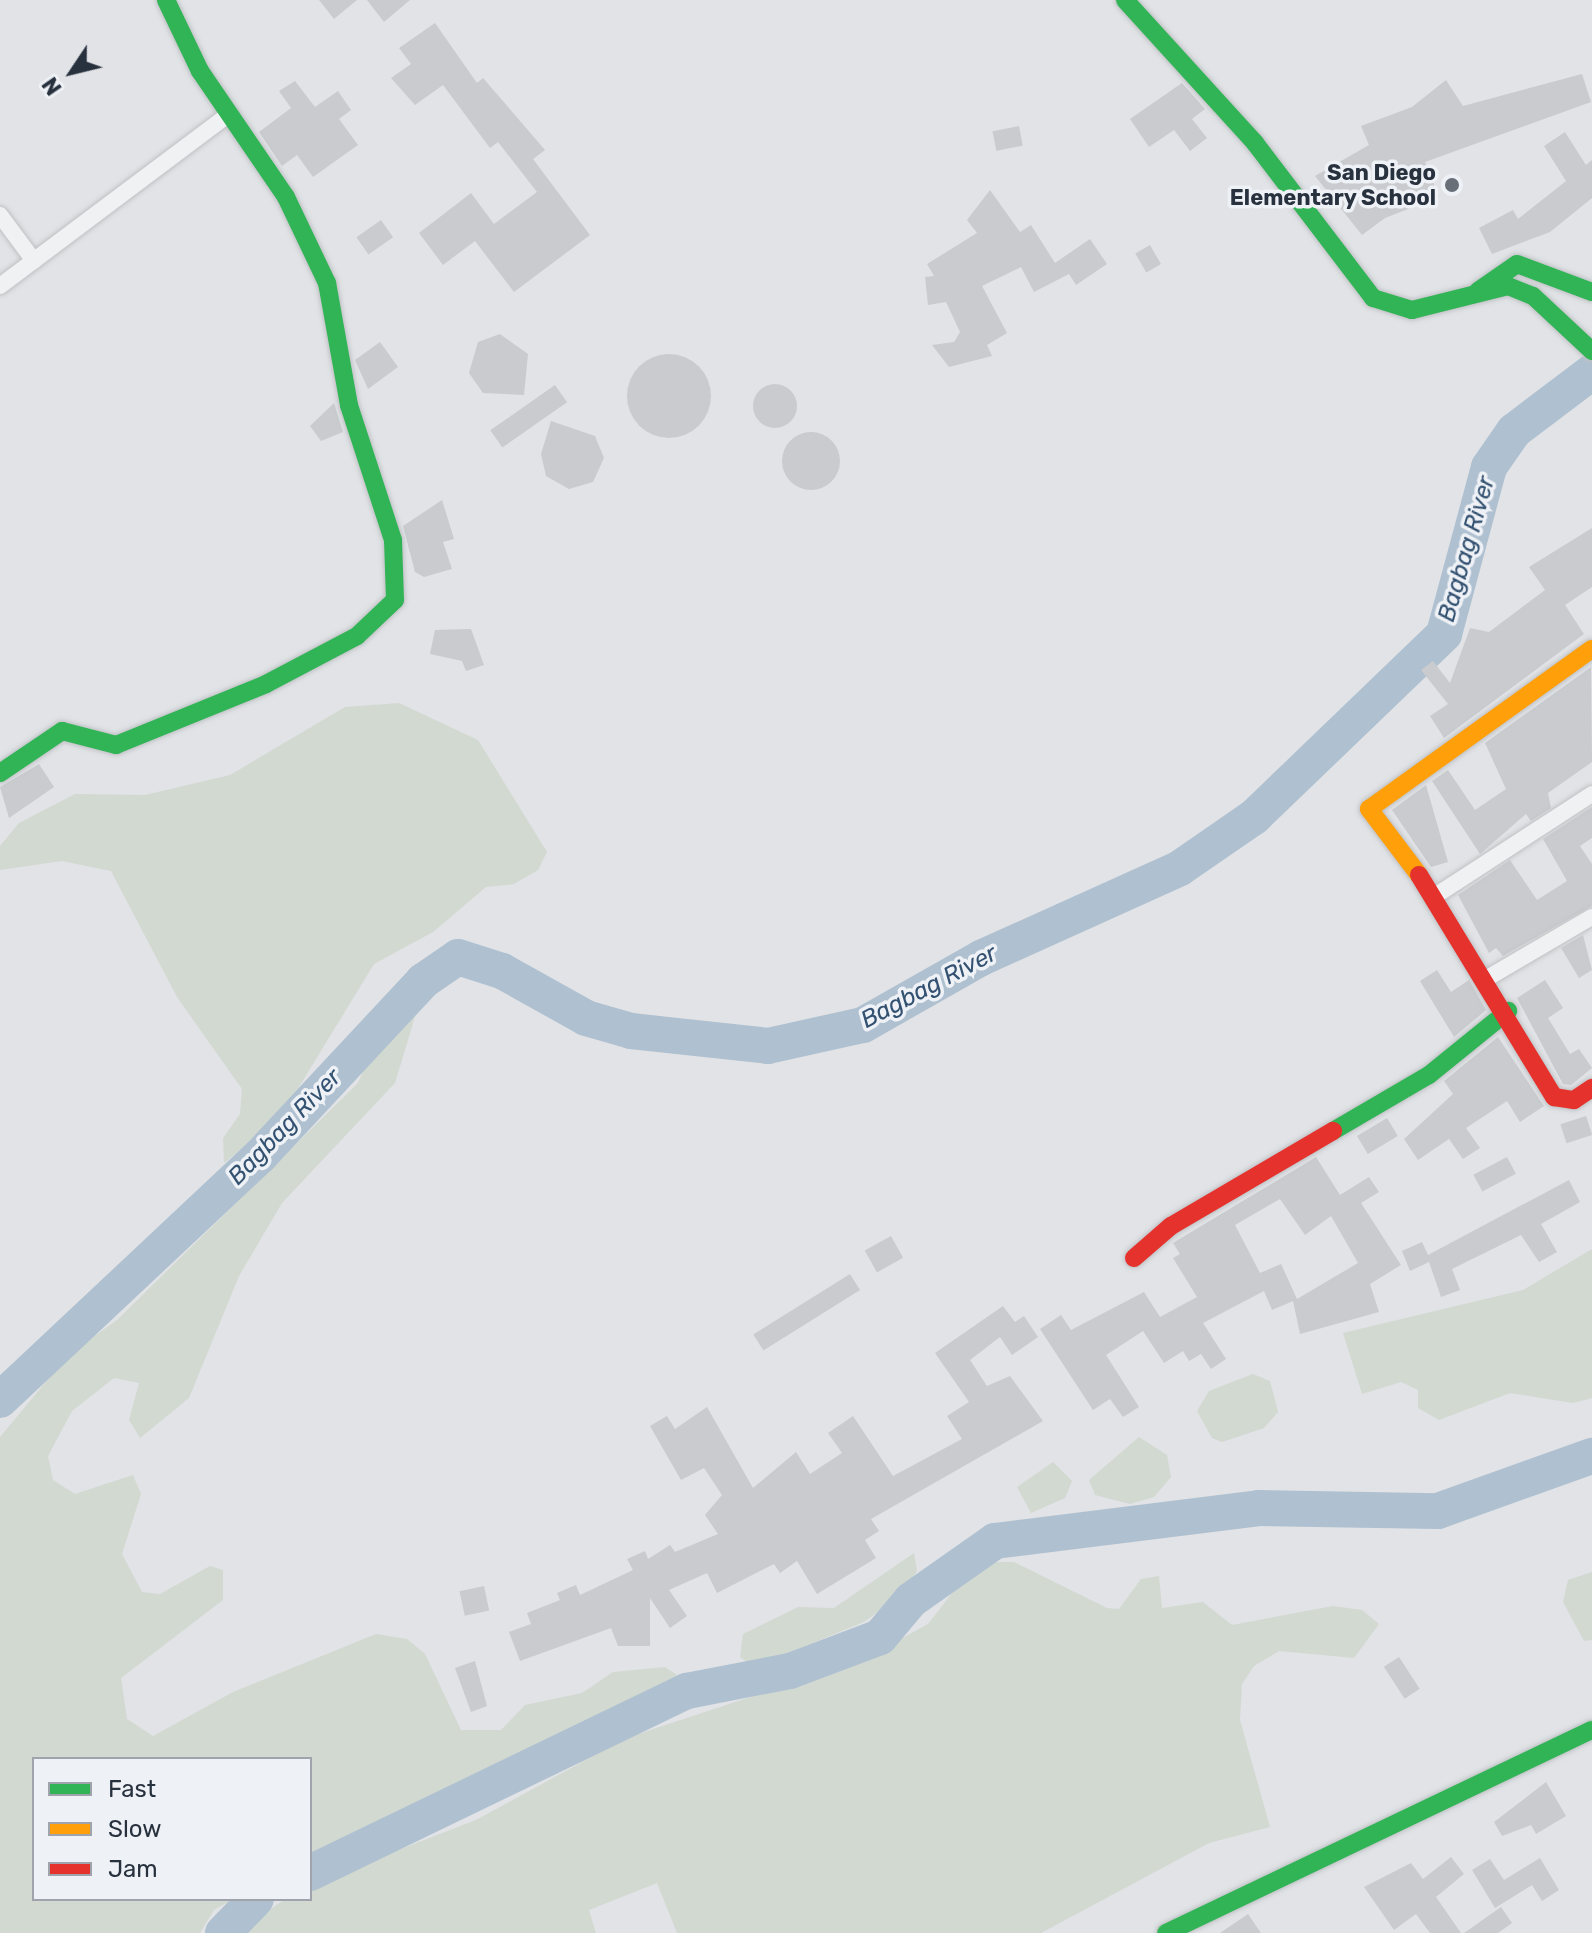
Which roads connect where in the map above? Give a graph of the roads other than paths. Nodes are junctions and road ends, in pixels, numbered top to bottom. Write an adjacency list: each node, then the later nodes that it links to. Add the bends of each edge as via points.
1 (166, 0): 3 (street)
2 (1125, 0): 7 (street, via 1263,153 1373,298 1412,310)
3 (229, 114): 5 (street); 11 (street, via 286,197 327,283 349,405 393,540 395,600 357,636 266,684 116,745 62,731)
4 (0, 215): 5 (street)
5 (34, 261): 6 (street)
6 (0, 286)
7 (1478, 291): 8 (street, via 1506,265 1517,264); 9 (street, via 1508,286 1533,296)
8 (1592, 292)
9 (1588, 348)
10 (1592, 649): 13 (street, via 1369,809)
11 (0, 773)
12 (1592, 794): 13 (street)
13 (1435, 896): 15 (street)
14 (1592, 917): 15 (street)
15 (1484, 980): 16 (street)
16 (1508, 1011): 17 (street, via 1554,1097 1574,1100); 18 (street, via 1429,1075 1171,1226)
17 (1592, 1088)
18 (1134, 1258)
19 (1592, 1730): 20 (street)
20 (1166, 1933)

